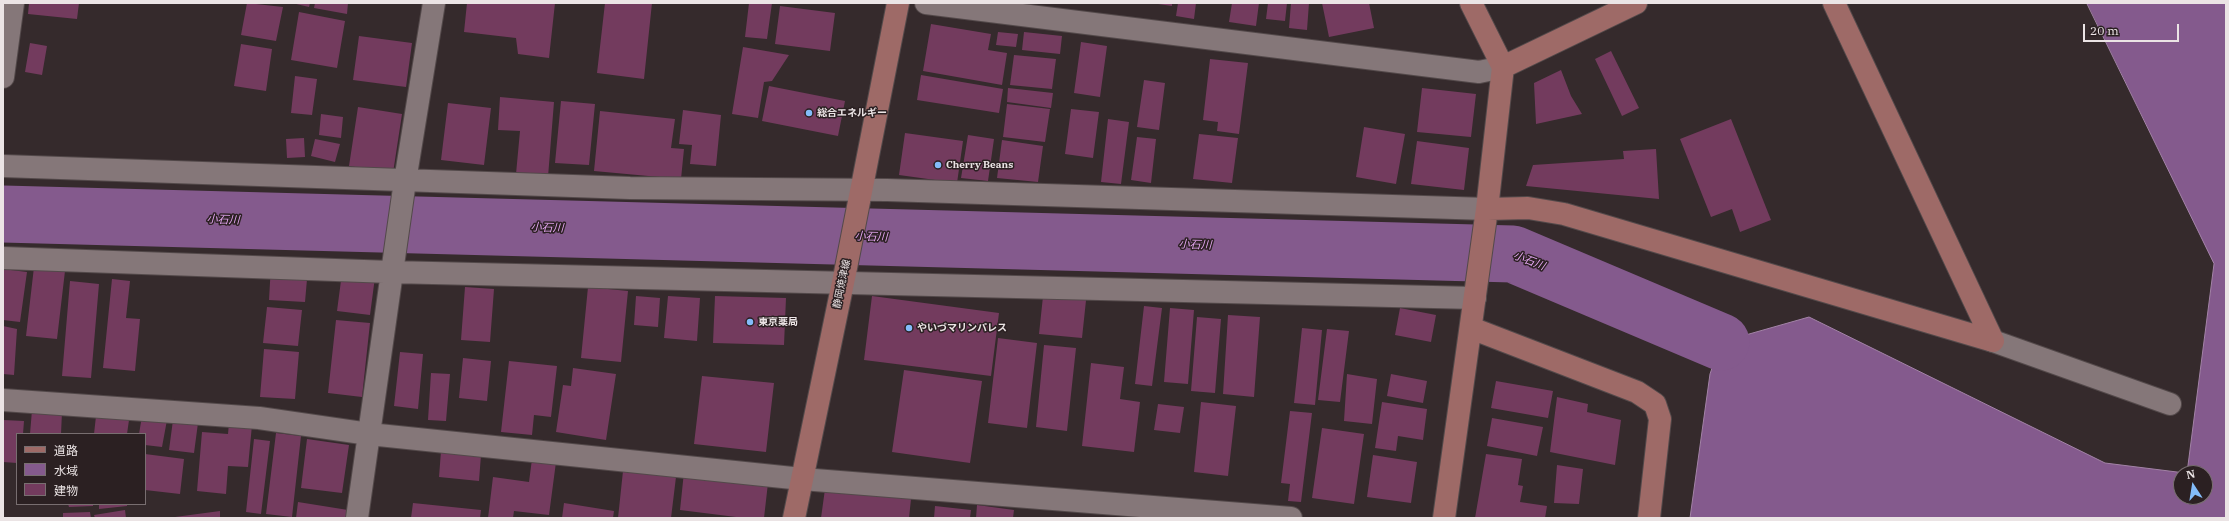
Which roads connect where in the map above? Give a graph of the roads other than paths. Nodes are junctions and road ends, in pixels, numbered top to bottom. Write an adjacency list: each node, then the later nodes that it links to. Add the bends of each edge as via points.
1 (13, 3): 9 (street)
2 (434, 3): 11 (street)
3 (898, 3): 12 (street, 静岡焼津線)
4 (926, 3): 8 (street, via 1479,72)
5 (1471, 3): 8 (street)
6 (1636, 3): 8 (street)
7 (1834, 3): 19 (street)
8 (1503, 67): 13 (street)
9 (3, 77)
10 (3, 166): 11 (street)
11 (404, 185): 12 (street); 15 (street)
12 (861, 194): 13 (street); 16 (street, 静岡焼津線)
13 (1486, 215): 17 (street); 19 (street, via 1528,208 1564,214)
14 (3, 258): 15 (street)
15 (392, 267): 16 (street); 22 (street)
16 (844, 277): 17 (street); 23 (street, 静岡焼津線)
17 (1476, 293): 18 (street)
18 (1470, 328): 27 (street); 28 (street, via 1637,392 1655,404 1660,419)
19 (1993, 341): 21 (street)
20 (3, 400): 22 (street, via 259,418)
21 (2170, 404)
22 (369, 434): 23 (street); 24 (street)
23 (802, 479): 25 (street, 静岡焼津線); 26 (street)
24 (357, 518)
25 (794, 518)
26 (1291, 518)
27 (1444, 518)
28 (1649, 518)

